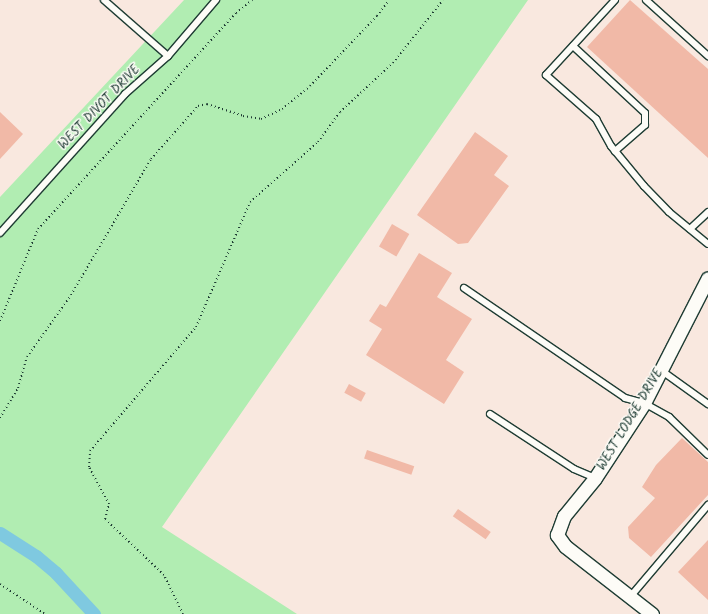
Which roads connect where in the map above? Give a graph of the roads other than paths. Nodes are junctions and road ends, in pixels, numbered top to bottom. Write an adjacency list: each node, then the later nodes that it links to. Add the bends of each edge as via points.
1 (104, 0): 6 (lane)
2 (216, 0): 6 (lane, WEST DIVOT DRIVE)
3 (615, 0): 5 (lane)
4 (646, 0): 7 (lane)
5 (573, 46): 8 (lane, via 546,75 596,119); 8 (lane, via 645,114 645,125)
6 (168, 56): 11 (lane, WEST DIVOT DRIVE, via 125,94)
7 (708, 56)
8 (615, 152): 10 (lane, via 649,191)
9 (708, 212): 10 (lane)
10 (690, 229): 12 (lane)
11 (0, 233)
12 (708, 244)
13 (708, 278): 15 (street, WEST LODGE DRIVE)
14 (464, 288): 16 (lane, via 625,398)
15 (662, 371): 16 (street, WEST LODGE DRIVE); 17 (lane)
16 (644, 403): 19 (lane, via 669,417); 20 (street, WEST LODGE DRIVE)
17 (708, 404)
18 (490, 414): 20 (lane, via 574,469)
19 (708, 455)
20 (595, 478): 22 (street, WEST LODGE DRIVE, via 564,516 557,535 565,546)
21 (708, 505): 22 (lane)
22 (630, 597): 23 (street)
23 (652, 614)

